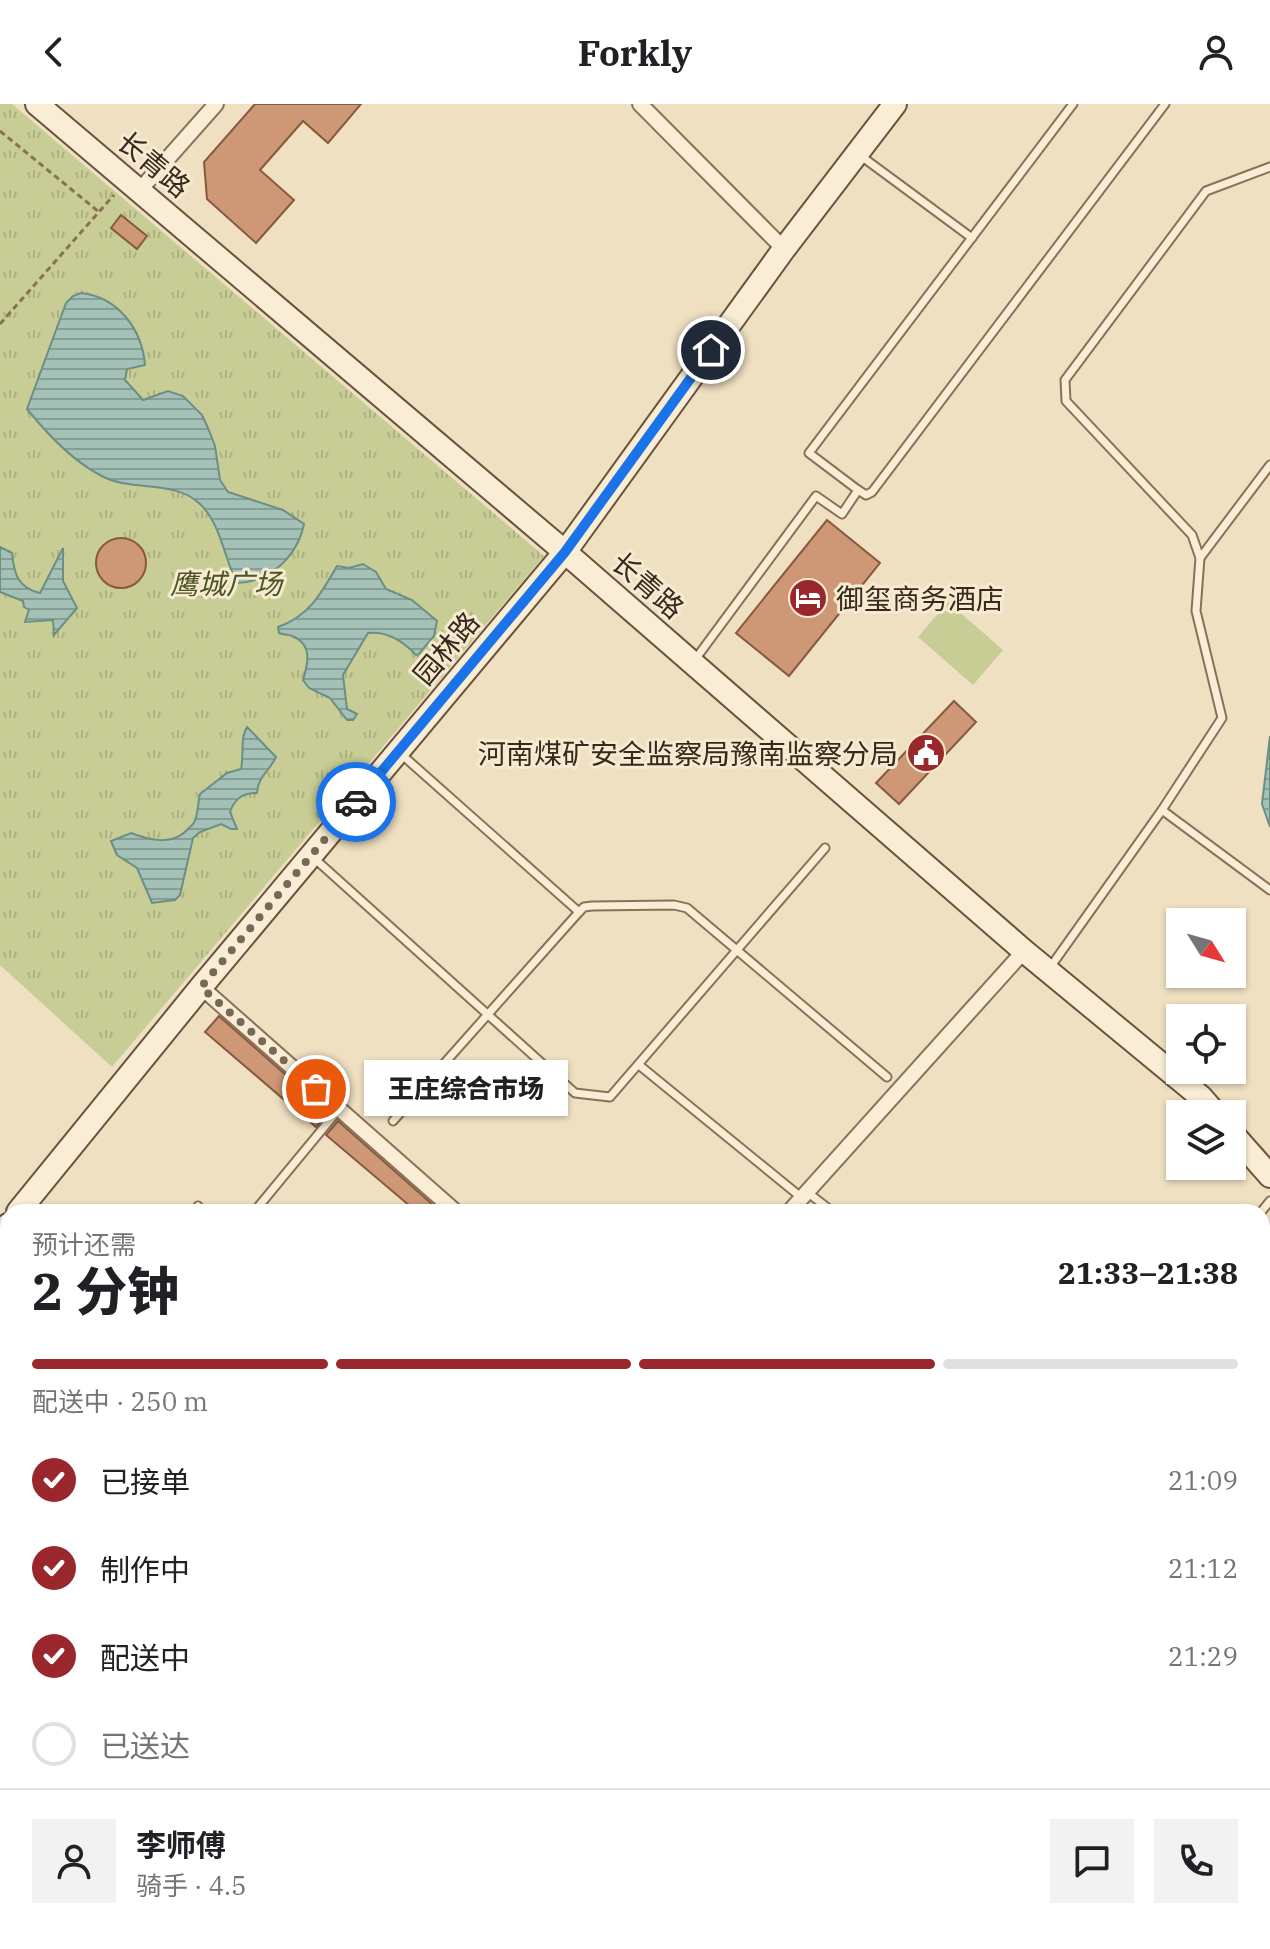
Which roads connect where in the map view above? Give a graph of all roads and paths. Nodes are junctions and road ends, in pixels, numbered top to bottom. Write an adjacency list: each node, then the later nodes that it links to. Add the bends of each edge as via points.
1 (37, 104): 10 (street, 长青路)
2 (216, 104): 10 (street)
3 (640, 104): 13 (street)
4 (895, 104): 8 (street, 园林路)
5 (1073, 104): 12 (lane)
6 (1165, 104): 16 (lane, via 872,492)
7 (0, 131): 11 (path)
8 (857, 154): 12 (lane); 13 (street, 园林路)
9 (1270, 167): 18 (lane, via 1206,191 1065,380 1066,401 1192,535)
10 (133, 185): 11 (path); 17 (street, 长青路)
11 (99, 212): 14 (path)
12 (972, 238): 16 (lane, via 809,453)
13 (784, 249): 17 (street, 园林路)
14 (0, 324)
15 (1270, 465): 18 (lane)
16 (858, 490): 19 (lane, via 842,514 816,496)
17 (565, 552): 19 (street, 长青路); 20 (street, 园林路)
18 (1200, 558): 21 (lane, via 1196,611 1222,718)
19 (692, 663): 27 (street, 长青路)
20 (398, 752): 23 (street, 园林路); 25 (lane)
21 (1162, 810): 24 (lane); 28 (lane)
22 (825, 848): 26 (lane)
23 (311, 856): 29 (street, 园林路); 30 (lane)
24 (1270, 890)
25 (579, 912): 26 (lane, via 592,906 687,908); 30 (lane)
26 (737, 951): 31 (lane); 32 (lane)
27 (1024, 951): 28 (street, 长青路); 38 (street)
28 (1047, 971): 33 (street, 长青路)
29 (201, 987): 34 (street); 39 (street, 园林路)
30 (488, 1014): 31 (lane, via 575,1093 610,1097); 35 (lane)
31 (639, 1065): 38 (lane)
32 (887, 1077)
33 (1204, 1100)
34 (339, 1109): 40 (lane); 41 (street)
35 (393, 1121)
36 (1246, 1149): 37 (street)
37 (1270, 1176)
38 (805, 1195): 42 (street); 43 (lane)
39 (23, 1204)
40 (261, 1204)
41 (447, 1204)
42 (797, 1204)
43 (820, 1204)

